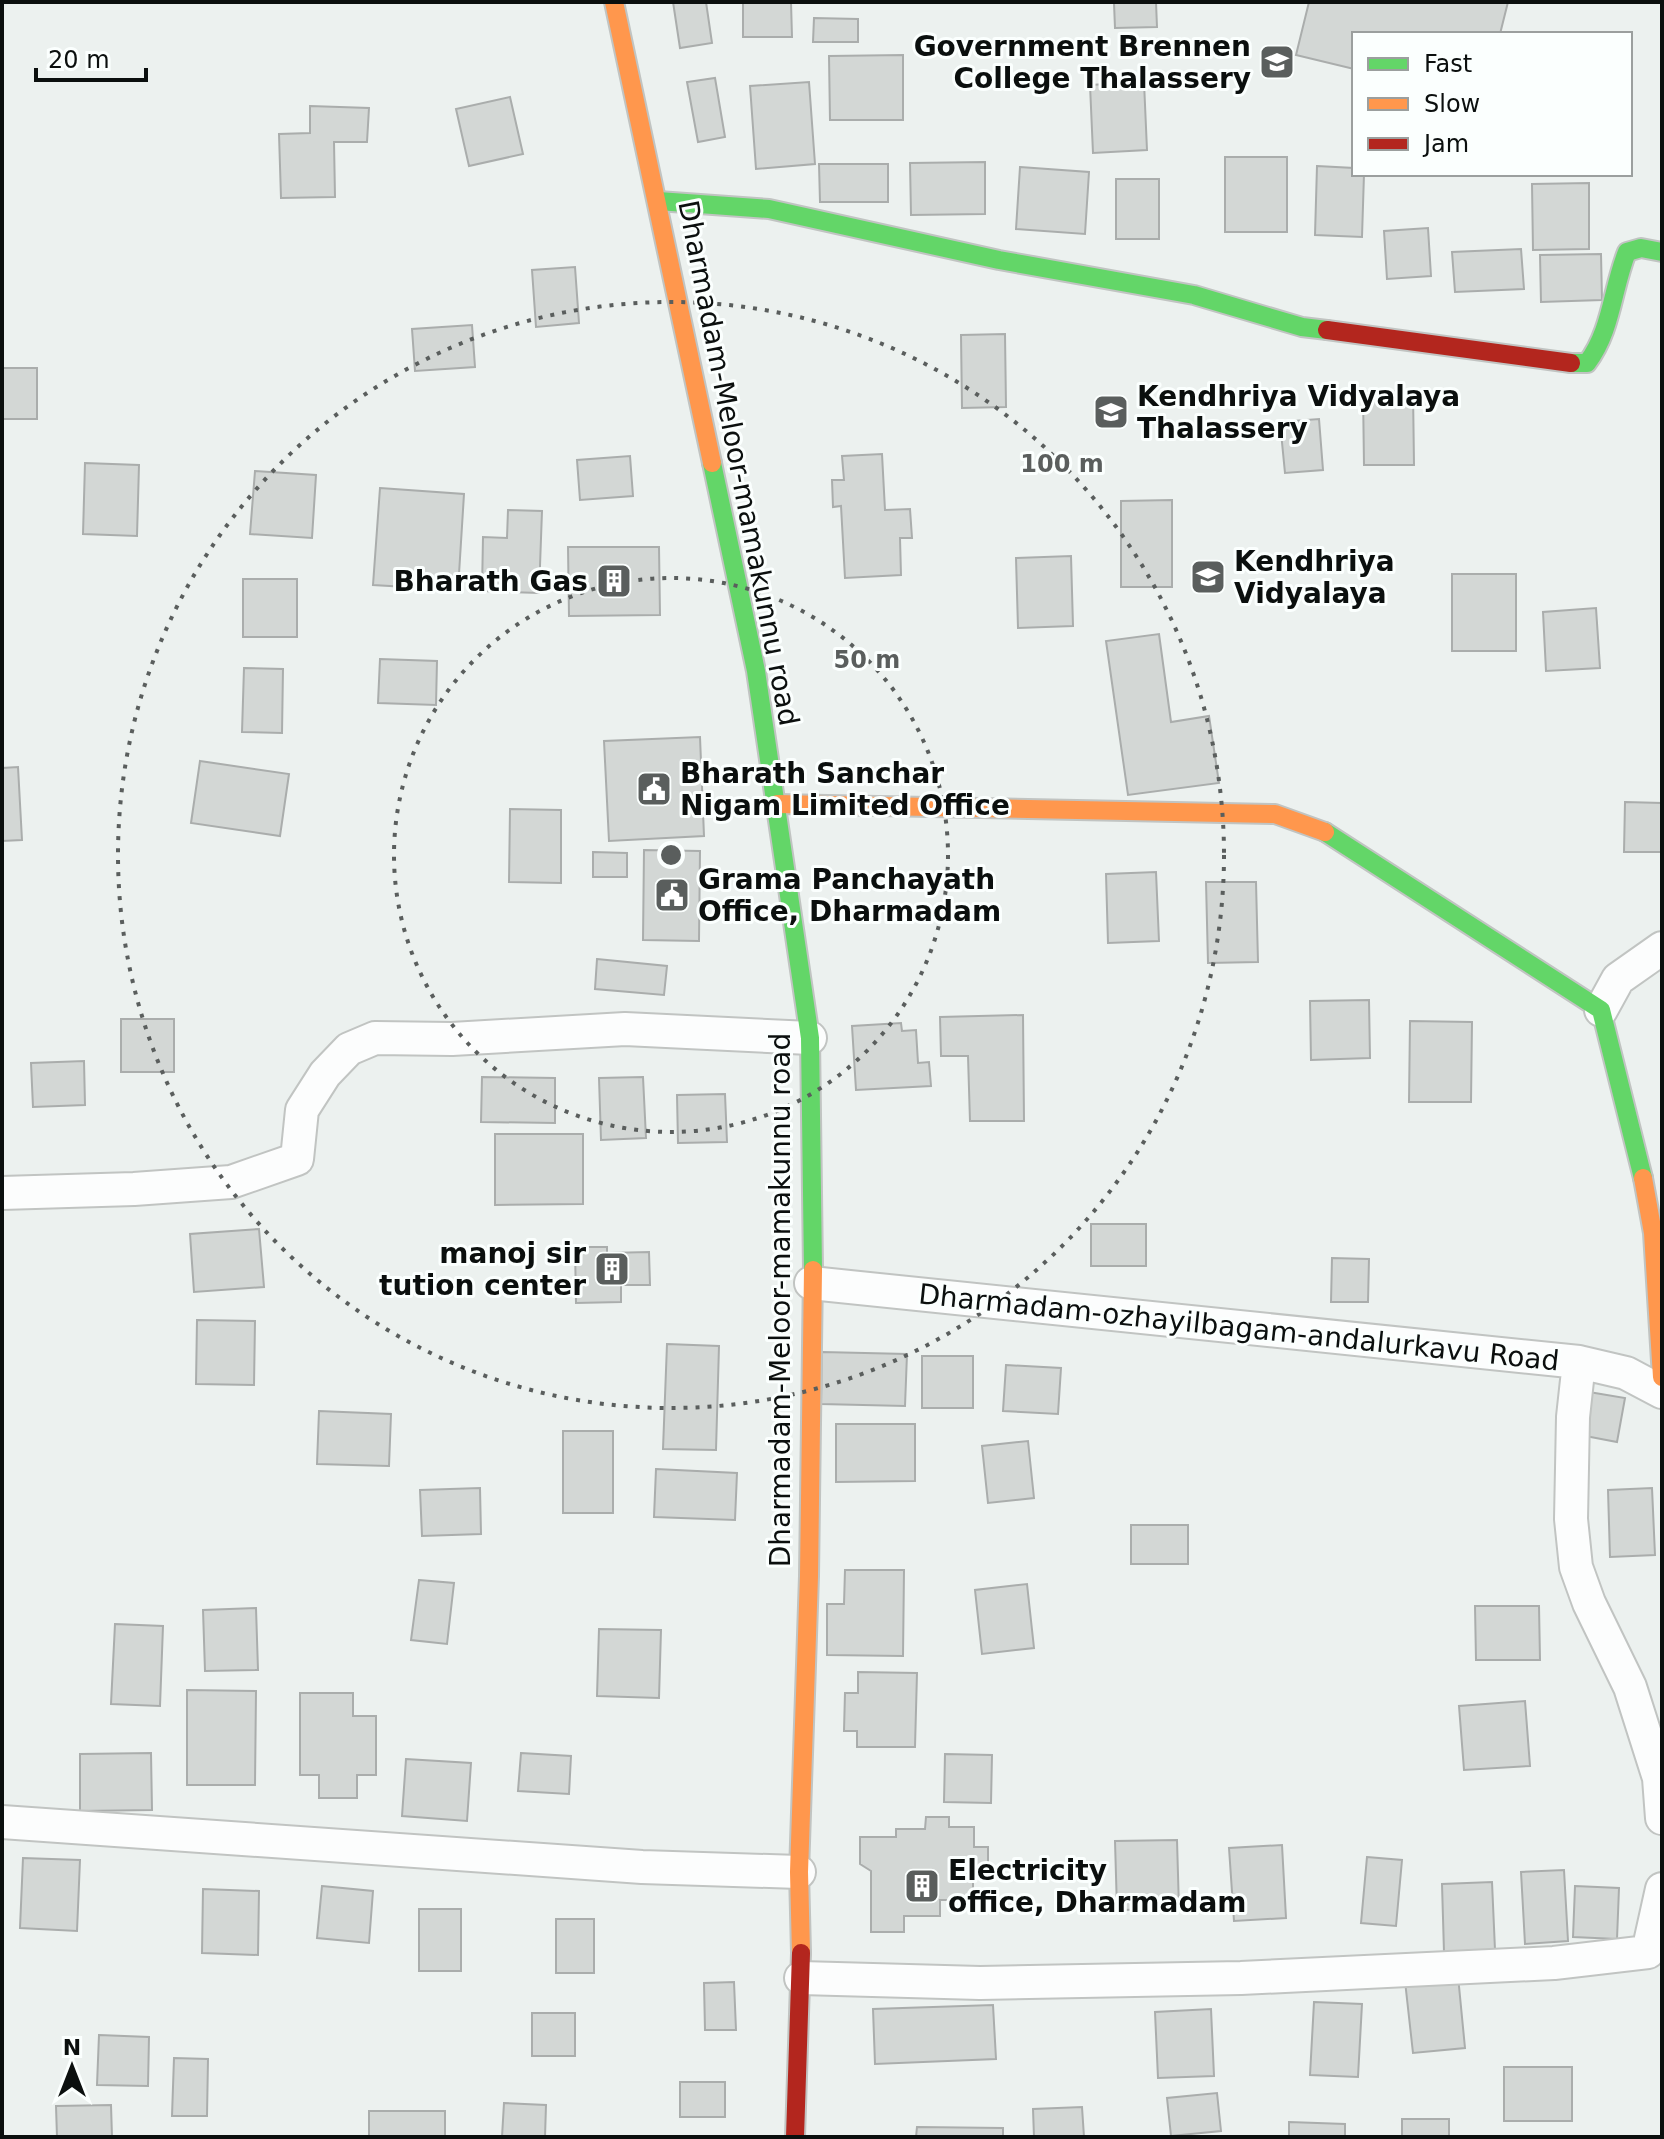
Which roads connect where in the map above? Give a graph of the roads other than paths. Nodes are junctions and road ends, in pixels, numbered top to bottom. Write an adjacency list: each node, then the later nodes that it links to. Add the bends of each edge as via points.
1 (614, 2): 2 (street, Dharmadam-Meloor-mamakunnu road)
2 (658, 201): 3 (street, via 769,209 999,260 1194,295 1302,327 1569,363 1587,363 1598,351 1627,252); 4 (street, Dharmadam-Meloor-mamakunnu road, via 756,671)
3 (1662, 252)
4 (777, 804): 6 (street, via 1275,814 1322,830); 7 (street, Dharmadam-Meloor-mamakunnu road)
5 (1662, 948): 6 (street, via 1618,979)
6 (1601, 1010): 11 (street, via 1653,1233)
7 (810, 1038): 8 (street, via 625,1029 375,1038 349,1049 325,1074 302,1110 297,1159 231,1182); 9 (street, Dharmadam-Meloor-mamakunnu road)
8 (2, 1193)
9 (811, 1283): 10 (street, Dharmadam-ozhayilbagam-andalurkavu Road); 15 (street, Dharmadam-Meloor-mamakunnu road)
10 (1579, 1362): 12 (street, Dharmadam-ozhayilbagam-andalurkavu Road, via 1626,1373); 13 (street, via 1571,1519 1576,1567 1630,1687 1659,1778)
11 (1662, 1377)
12 (1662, 1392)
13 (1662, 1818)
14 (2, 1822): 15 (street, via 642,1867)
15 (799, 1872): 17 (street, Dharmadam-Meloor-mamakunnu road)
16 (1662, 1889): 17 (street, via 1648,1952 1554,1963 1011,1983)
17 (801, 1978): 18 (street, Dharmadam-Meloor-mamakunnu road)
18 (795, 2137)

